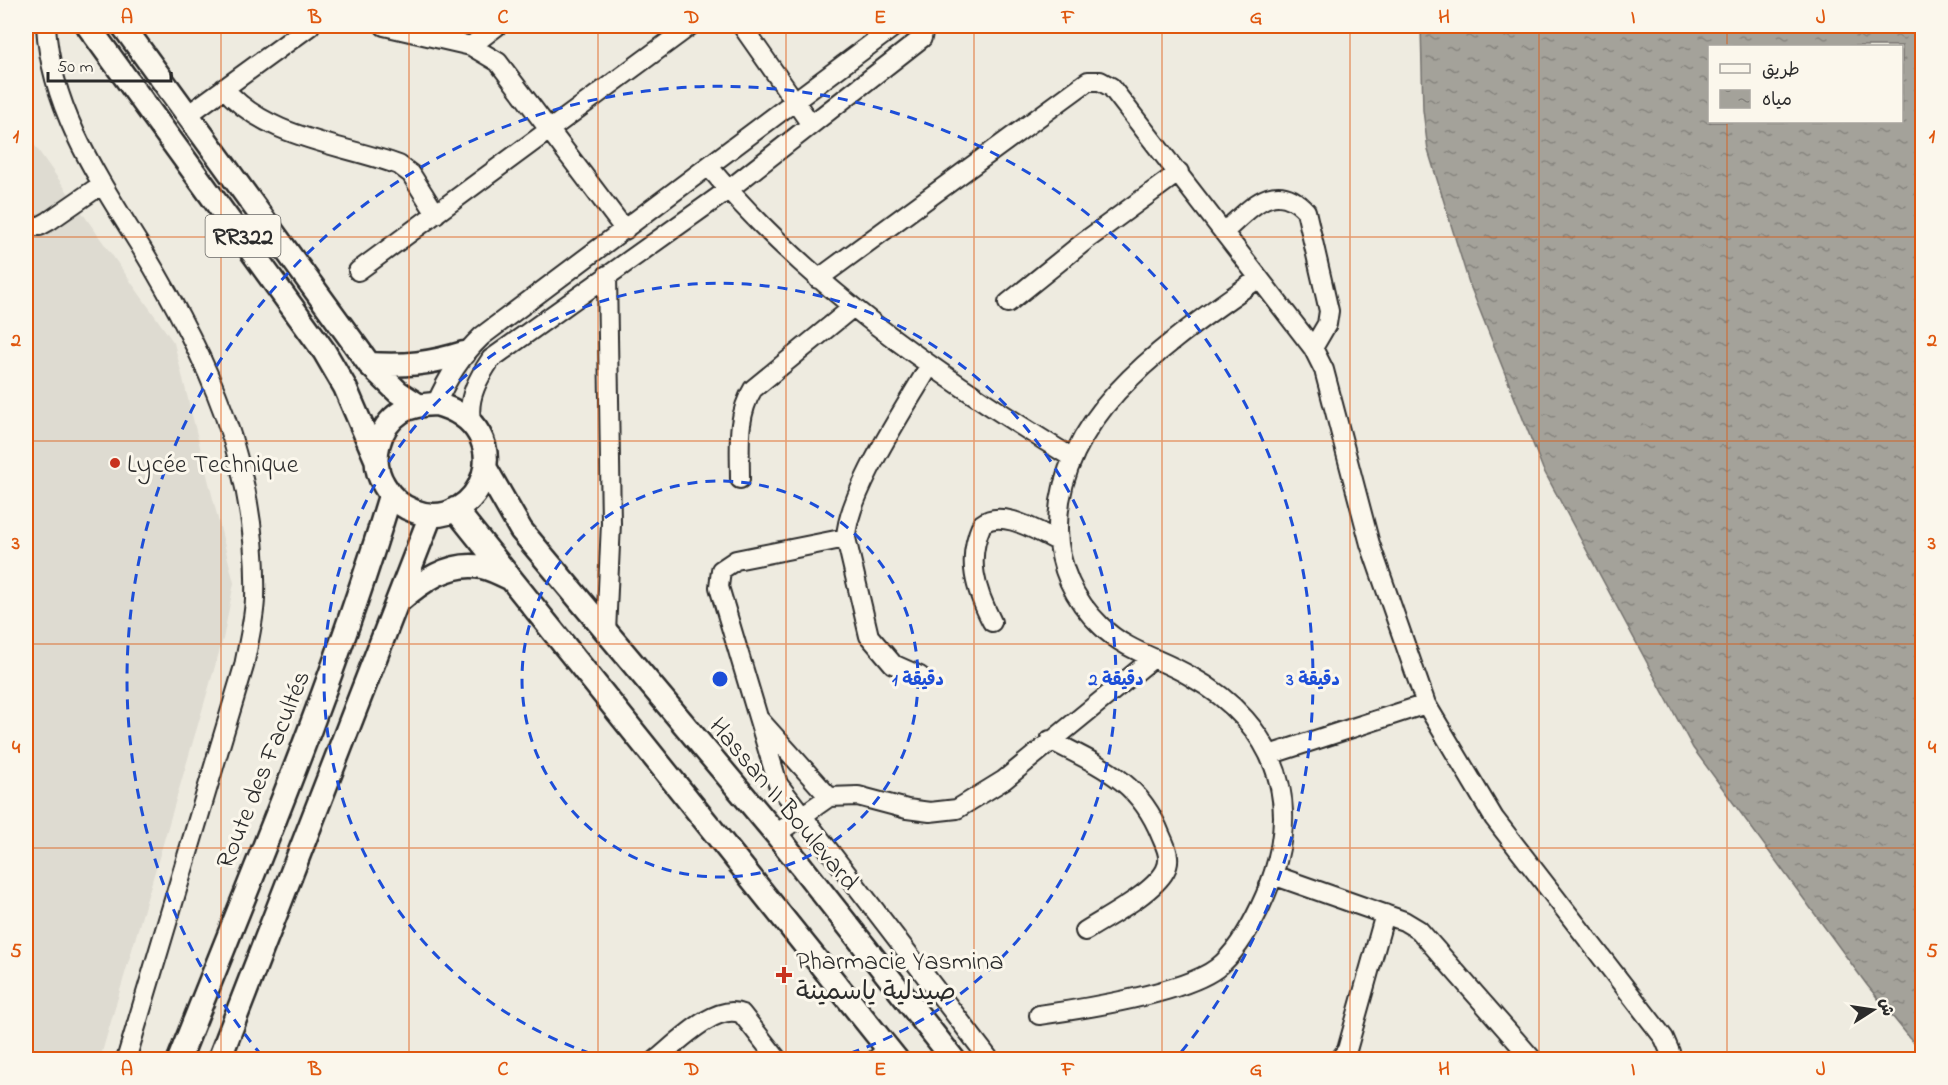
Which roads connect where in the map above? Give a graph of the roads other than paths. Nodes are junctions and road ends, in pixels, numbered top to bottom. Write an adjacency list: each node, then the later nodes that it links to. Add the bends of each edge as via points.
1 (46, 26): 19 (street, via 58,94)
2 (88, 26): 38 (main road, RR322, via 324,351 345,387)
3 (123, 26): 14 (main road, RR322)
4 (310, 26): 12 (street)
5 (384, 26): 11 (street)
6 (497, 26): 11 (street)
7 (690, 26): 16 (street)
8 (742, 26): 13 (street)
9 (895, 26): 13 (street)
10 (924, 26): 15 (street, via 922,38)
11 (471, 46): 16 (street, via 498,62)
12 (224, 88): 14 (street); 21 (street, via 249,112 280,128 399,165 411,174)
13 (795, 99): 15 (street); 17 (street)
14 (189, 114): 33 (main road, RR322)
15 (810, 123): 20 (street)
16 (550, 130): 21 (street); 23 (street)
17 (709, 167): 20 (street); 23 (street)
18 (1179, 172): 24 (street); 28 (street, via 1111,87 1100,81 1088,81); 29 (street)
19 (101, 185): 22 (street, via 49,221 32,228); 65 (street, via 194,339 215,388 246,484 255,540 255,602 244,666)
20 (728, 189): 26 (street); 28 (street)
21 (436, 214): 25 (street)
22 (26, 226)
23 (625, 230): 32 (street)
24 (1225, 231): 27 (street); 31 (street, via 1269,197 1282,194 1295,199 1306,211 1329,311 1327,324)
25 (358, 272)
26 (607, 275): 36 (street, via 491,359 473,392); 49 (street, via 611,523)
27 (1259, 278): 31 (street); 37 (street, via 1154,355 1103,410)
28 (818, 279): 30 (street)
29 (1008, 303)
30 (852, 308): 34 (street); 40 (street, via 749,395 740,417)
31 (1313, 348): 52 (street, via 1332,397 1370,544)
32 (464, 353): 33 (main road, via 430,364); 35 (street)
33 (369, 364): 35 (main road, RR322, via 398,392)
34 (930, 365): 37 (street); 44 (street, via 851,507)
35 (427, 404): 36 (main road, RR322, via 455,409); 38 (main road, via 401,412 388,425 379,441)
36 (471, 420): 39 (main road, via 481,434)
37 (1071, 458): 45 (street, via 1059,505)
38 (376, 459): 41 (main road, RR322, via 380,479)
39 (486, 469): 42 (main road, via 475,493); 49 (main road, Hassan II Boulevard, via 521,530)
40 (740, 479)
41 (390, 496): 43 (main road, via 403,507); 66 (main road, Route des Facultés, via 340,648)
42 (455, 509): 43 (main road); 46 (main road)
43 (430, 517): 47 (main road)
44 (846, 538): 51 (street, via 869,636 893,664); 53 (street, via 736,560 721,570 719,587)
45 (1058, 541): 48 (street, via 1009,520 994,517 982,524 972,576); 50 (street, via 1072,588 1086,610 1126,647)
46 (509, 578): 47 (main road, via 482,567 456,568 418,585); 63 (main road)
47 (397, 603): 67 (main road)
48 (992, 622)
49 (606, 632): 58 (main road, Hassan II Boulevard)
50 (1152, 659): 54 (street); 55 (street, via 1221,695 1246,720)
51 (920, 676)
52 (1426, 704): 55 (street); 73 (street, via 1494,818 1664,1038 1670,1052)
53 (756, 716): 56 (street); 57 (street, via 778,784)
54 (1050, 740): 56 (street, via 1004,780 957,809 930,812 858,796); 61 (street, via 1133,789 1157,826 1169,860 1162,876)
55 (1269, 755): 59 (street, via 1285,816 1283,843)
56 (829, 797): 57 (street)
57 (803, 814): 58 (street); 71 (street)
58 (776, 834): 70 (main road, Hassan II Boulevard)
59 (1273, 875): 60 (street); 62 (street, via 1252,924 1216,968 1180,985)
60 (1385, 914): 64 (street); 72 (street, via 1419,930)
61 (1085, 931)
62 (1039, 1016)
63 (887, 1056)
64 (1349, 1056)
65 (126, 1059)
66 (179, 1059)
67 (219, 1059)
68 (656, 1059): 69 (street, via 704,1022 734,1010 742,1014)
69 (778, 1059)
70 (954, 1059)
71 (990, 1059)
72 (1533, 1059)
73 (1668, 1059)

